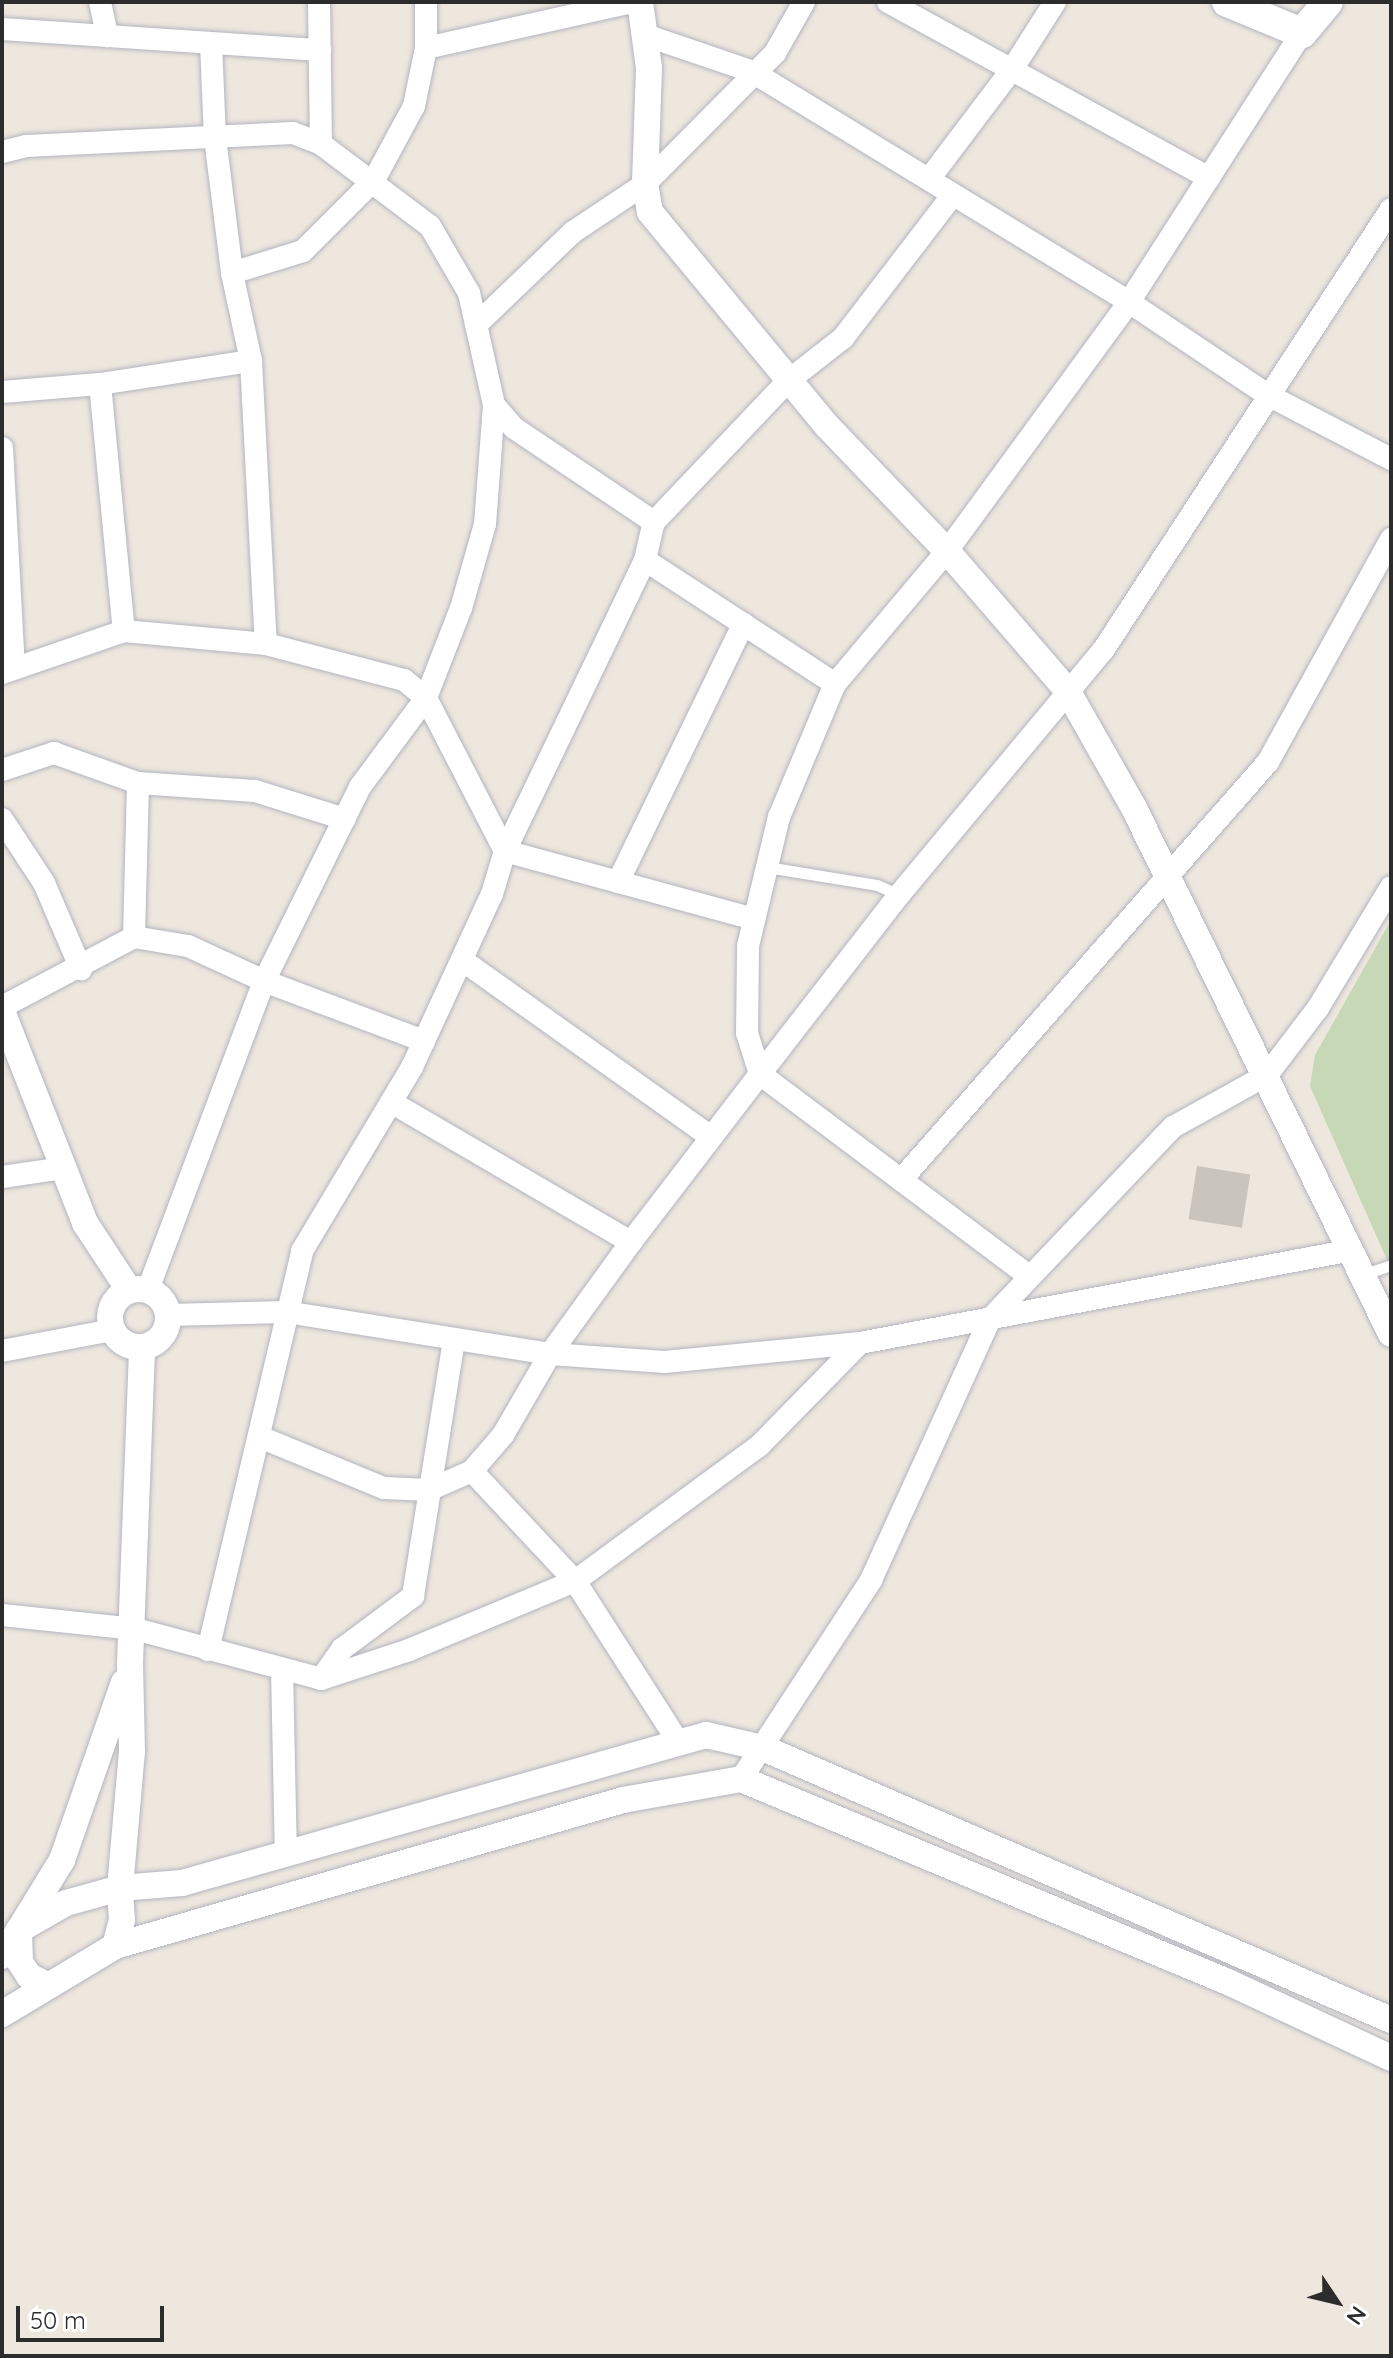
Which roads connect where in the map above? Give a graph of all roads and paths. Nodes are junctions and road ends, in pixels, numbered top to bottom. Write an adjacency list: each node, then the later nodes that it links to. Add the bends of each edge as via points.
1 (100, 2): 14 (street)
2 (319, 2): 17 (street)
3 (426, 2): 16 (street)
4 (631, 2): 16 (street)
5 (640, 2): 13 (street)
6 (804, 2): 19 (street, via 775,53)
7 (888, 2): 18 (street)
8 (1055, 2): 18 (street)
9 (1227, 2): 12 (main road)
10 (1328, 2): 12 (main road)
11 (2, 29): 14 (street)
12 (1302, 33): 25 (street)
13 (645, 35): 19 (street); 28 (street)
14 (107, 36): 15 (street)
15 (211, 43): 17 (street); 20 (street)
16 (426, 48): 27 (street, via 414,106)
17 (320, 50): 21 (street)
18 (1013, 68): 25 (street); 26 (street)
19 (751, 71): 26 (street); 28 (street)
20 (215, 138): 21 (street, via 293,133); 22 (street); 31 (street)
21 (321, 144): 27 (street)
22 (26, 146): 23 (street); 24 (street)
23 (2, 152)
24 (2, 159)
25 (1209, 178): 32 (street)
26 (929, 179): 29 (street)
27 (374, 180): 31 (street, via 303,251); 33 (street, via 430,226 469,293)
28 (645, 184): 33 (street, via 573,232); 35 (street, via 650,212)
29 (952, 196): 32 (street); 35 (street, via 843,338)
30 (1391, 209): 38 (street)
31 (232, 273): 34 (street)
32 (1129, 302): 38 (street); 44 (street)
33 (476, 325): 39 (street)
34 (251, 361): 36 (street); 48 (street)
35 (788, 381): 42 (street); 44 (street)
36 (100, 384): 37 (street); 47 (street)
37 (2, 392)
38 (1268, 395): 41 (street); 51 (street, via 1104,649)
39 (494, 405): 42 (street, via 514,428); 52 (street, via 485,524 461,608)
40 (2, 448): 49 (street)
41 (1391, 459)
42 (654, 522): 45 (street)
43 (1391, 539): 59 (street, via 1268,762)
44 (947, 551): 50 (street); 51 (street)
45 (645, 560): 46 (street); 57 (street)
46 (743, 624): 50 (street); 60 (street)
47 (124, 631): 48 (street); 49 (street)
48 (266, 644): 52 (street, via 404,680)
49 (8, 670)
50 (835, 684): 58 (street, via 779,817)
51 (1067, 690): 59 (street); 62 (street)
52 (426, 698): 56 (street, via 360,787); 57 (street)
53 (2, 770): 54 (street, via 54,753)
54 (138, 783): 56 (street, via 255,791); 64 (street)
55 (2, 819): 66 (street, via 44,883)
56 (345, 819): 67 (street)
57 (505, 851): 60 (street); 65 (street)
58 (767, 867): 62 (lane, via 877,885); 63 (street)
59 (1167, 874): 71 (street); 76 (street)
60 (618, 882): 63 (street)
61 (1391, 887): 71 (street, via 1318,1008)
62 (899, 895): 70 (street)
63 (754, 919): 70 (street, via 748,946 747,1033)
64 (134, 937): 66 (street); 67 (street, via 188,946)
65 (462, 960): 69 (street); 73 (street)
66 (81, 969): 68 (street)
67 (264, 981): 69 (street); 82 (street)
68 (2, 1009): 74 (street)
69 (424, 1041): 72 (street)
70 (760, 1074): 73 (street); 76 (street)
71 (1267, 1075): 78 (street); 81 (street, via 1173,1127)
72 (391, 1102): 77 (street); 83 (street, via 302,1251)
73 (711, 1137): 77 (street)
74 (64, 1168): 75 (street); 82 (street, via 85,1223)
75 (2, 1177)
76 (901, 1180): 81 (street)
77 (631, 1242): 92 (street)
78 (1351, 1250): 80 (street); 85 (street)
79 (1391, 1265): 80 (lane)
80 (1362, 1275): 87 (street)
81 (1029, 1276): 85 (street)
82 (138, 1290): 84 (street, via 162,1300); 86 (street, via 110,1311)
83 (286, 1312): 84 (street); 88 (street); 93 (street)
84 (168, 1315): 90 (street, via 159,1340)
85 (990, 1319): 89 (street); 104 (street, via 871,1580)
86 (112, 1330): 90 (street, via 124,1344); 91 (street)
87 (1391, 1334)
88 (454, 1339): 92 (street); 95 (street)
89 (860, 1343): 92 (street, via 665,1362); 96 (street, via 759,1446)
90 (142, 1348): 98 (street)
91 (2, 1351)
92 (550, 1354): 94 (street, via 503,1435)
93 (260, 1437): 95 (street, via 384,1488); 99 (street)
94 (472, 1471): 95 (street); 96 (street)
95 (429, 1490): 102 (street, via 413,1596 342,1649)
96 (575, 1581): 102 (street, via 409,1650); 103 (street)
97 (2, 1615): 98 (street)
98 (135, 1629): 99 (street); 100 (street)
99 (208, 1650): 101 (street)
100 (130, 1663): 107 (street, via 132,1752); 108 (street, via 62,1860)
101 (282, 1669): 102 (street); 106 (street)
102 (321, 1679)
103 (679, 1743): 104 (street, via 706,1735); 106 (street)
104 (763, 1748): 105 (street); 113 (street)
105 (741, 1779): 109 (street, via 623,1800); 114 (street, via 1228,1982)
106 (286, 1854): 107 (street, via 182,1883)
107 (120, 1888): 108 (street, via 66,1903); 109 (street, via 122,1920)
108 (11, 1935): 110 (street); 111 (street, via 29,1976)
109 (115, 1946): 111 (street)
110 (2, 1956)
111 (45, 1984): 112 (street)
112 (2, 2014)
113 (1391, 2020)
114 (1391, 2058)

